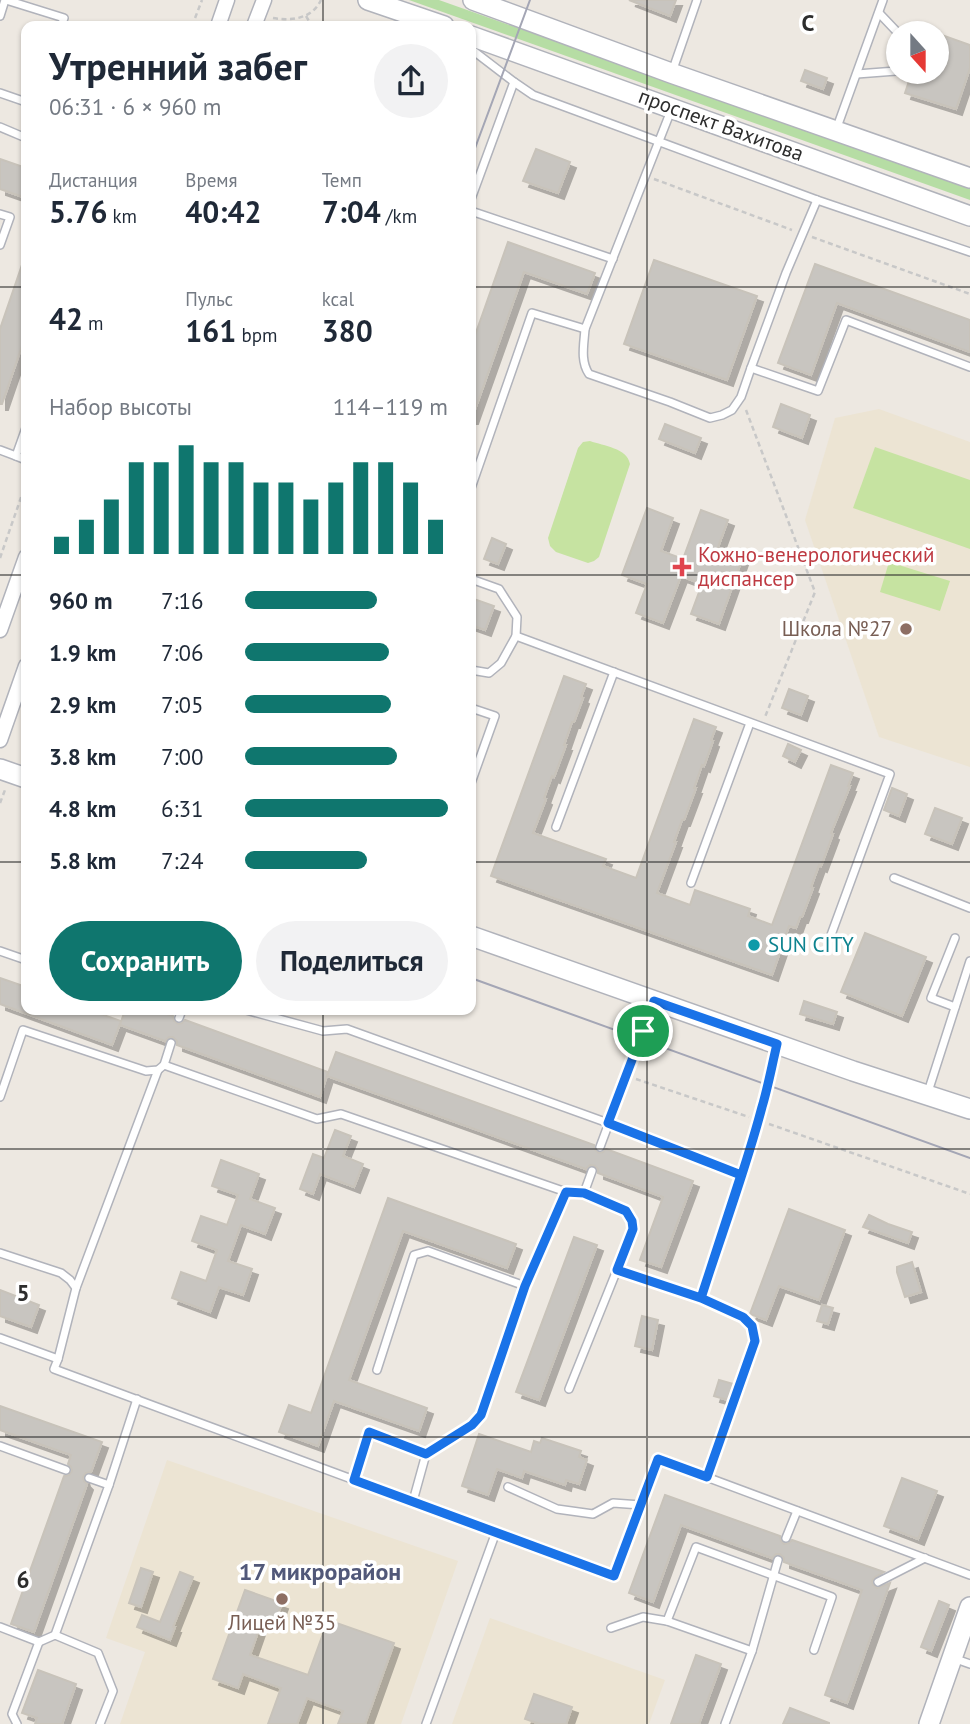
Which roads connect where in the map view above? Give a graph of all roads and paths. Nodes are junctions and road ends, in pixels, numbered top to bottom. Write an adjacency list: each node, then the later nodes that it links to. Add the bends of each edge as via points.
1 (6, 0): 11 (lane); 15 (lane)
2 (202, 0): 16 (path)
3 (227, 0): 17 (street)
4 (264, 0): 18 (street)
5 (321, 0): 13 (path)
6 (368, 0): 20 (main road)
7 (473, 0): 25 (main road, проспект Вахитова)
8 (697, 0): 25 (lane)
9 (883, 0): 10 (lane)
10 (879, 13): 21 (lane); 26 (lane)
11 (0, 16)
12 (268, 16): 14 (path)
13 (306, 16): 14 (path); 19 (path)
14 (282, 19)
15 (63, 21)
16 (194, 21)
17 (220, 21)
18 (256, 21)
19 (309, 21)
20 (427, 21)
21 (887, 21)
22 (476, 38): 30 (main road, проспект Вахитова)
23 (476, 53): 27 (lane)
24 (886, 72): 26 (lane)
25 (671, 73): 32 (main road, проспект Вахитова)
26 (857, 74): 32 (lane)
27 (514, 82): 34 (lane, via 533,95); 36 (lane)
28 (0, 93): 29 (lane)
29 (21, 100)
30 (673, 108): 34 (lane); 40 (main road, проспект Вахитова)
31 (0, 127): 33 (lane)
32 (836, 130): 35 (main road, проспект Вахитова)
33 (21, 136)
34 (660, 141): 37 (lane); 43 (lane)
35 (970, 178)
36 (476, 185)
37 (817, 200): 42 (lane); 46 (lane)
38 (476, 213): 43 (lane)
39 (0, 214): 41 (lane, via 10,217)
40 (970, 216)
41 (0, 245)
42 (970, 252)
43 (613, 259): 44 (lane)
44 (585, 329): 47 (lane, via 584,368 589,374 710,418 732,410); 52 (lane, via 531,313)
45 (970, 367): 46 (lane, via 846,320 818,391)
46 (751, 368): 47 (lane)
47 (741, 397): 65 (path, via 815,592)
48 (21, 442): 50 (lane)
49 (0, 450): 50 (lane)
50 (16, 456): 51 (lane)
51 (21, 458)
52 (476, 473)
53 (21, 497): 54 (path)
54 (0, 558)
55 (21, 567): 57 (street)
56 (476, 581): 59 (lane, via 499,589 517,617)
57 (6, 596): 58 (street)
58 (0, 630)
59 (516, 636): 60 (lane, via 501,663 489,673); 61 (lane)
60 (476, 671)
61 (614, 672): 64 (lane); 72 (lane)
62 (21, 680): 66 (street)
63 (476, 710): 68 (lane, via 495,716)
64 (750, 723): 65 (lane); 74 (lane)
65 (761, 726): 76 (lane, via 890,774)
66 (0, 740)
67 (0, 769): 69 (main road)
68 (476, 769)
69 (21, 776)
70 (6, 788): 71 (path)
71 (0, 803)
72 (556, 827)
73 (894, 878): 75 (lane)
74 (691, 883)
75 (970, 908)
76 (831, 934)
77 (476, 938): 82 (main road)
78 (955, 938): 83 (lane, via 931,998)
79 (0, 951): 80 (lane)
80 (21, 958)
81 (970, 961): 83 (lane)
82 (654, 1001): 88 (main road); 90 (lane)
83 (955, 1007): 91 (lane)
84 (180, 1015): 86 (lane)
85 (264, 1015): 95 (lane, via 323,1031 347,1029)
86 (179, 1018)
87 (171, 1043): 89 (lane)
88 (777, 1044): 91 (main road); 94 (lane)
89 (161, 1067): 92 (lane, via 146,1071 23,1030); 99 (lane, via 317,1119 341,1114); 105 (lane)
90 (627, 1075): 94 (path); 95 (lane)
91 (927, 1096): 93 (main road)
92 (0, 1097)
93 (970, 1109)
94 (759, 1120): 98 (lane); 101 (path)
95 (608, 1123): 96 (lane); 98 (lane)
96 (600, 1147)
97 (592, 1171): 100 (lane)
98 (741, 1175): 106 (lane)
99 (566, 1192): 100 (lane); 104 (lane)
100 (584, 1193): 103 (lane, via 626,1211 632,1221)
101 (970, 1194)
102 (0, 1253): 105 (lane, via 61,1273)
103 (617, 1270): 106 (lane); 110 (lane)
104 (525, 1286): 109 (lane, via 428,1251 414,1255); 113 (lane, via 481,1415)
105 (76, 1288): 108 (lane)
106 (701, 1298): 115 (lane, via 743,1317 752,1326 755,1341)
107 (0, 1338): 108 (lane)
108 (58, 1359): 111 (lane, via 54,1368)
109 (377, 1370)
110 (569, 1389)
111 (136, 1399): 117 (lane); 118 (lane)
112 (0, 1446): 114 (lane)
113 (426, 1454): 117 (lane, via 369,1432); 120 (lane)
114 (66, 1470)
115 (707, 1477): 121 (lane, via 658,1459); 122 (lane)
116 (89, 1478): 118 (lane)
117 (354, 1480): 120 (lane)
118 (109, 1485): 134 (lane)
119 (508, 1487): 121 (lane, via 557,1509 593,1514 613,1503)
120 (413, 1502): 123 (lane)
121 (641, 1505): 123 (lane, via 614,1576)
122 (797, 1511): 124 (lane); 125 (lane)
123 (496, 1532): 141 (lane)
124 (786, 1538)
125 (925, 1558): 127 (lane); 129 (lane)
126 (778, 1560): 128 (lane)
127 (970, 1575)
128 (772, 1576): 131 (lane, via 696,1547); 136 (lane, via 832,1597); 137 (lane)
129 (878, 1582)
130 (970, 1607): 138 (main road)
131 (667, 1621): 133 (lane, via 643,1617); 137 (lane)
132 (0, 1627): 135 (lane)
133 (611, 1628)
134 (55, 1635): 135 (lane); 140 (lane, via 98,1653 113,1691)
135 (39, 1642): 139 (lane, via 12,1714)
136 (814, 1650)
137 (752, 1651): 142 (lane)
138 (961, 1661): 143 (main road)
139 (17, 1724)
140 (100, 1724)
141 (426, 1724)
142 (726, 1724)
143 (929, 1724)

